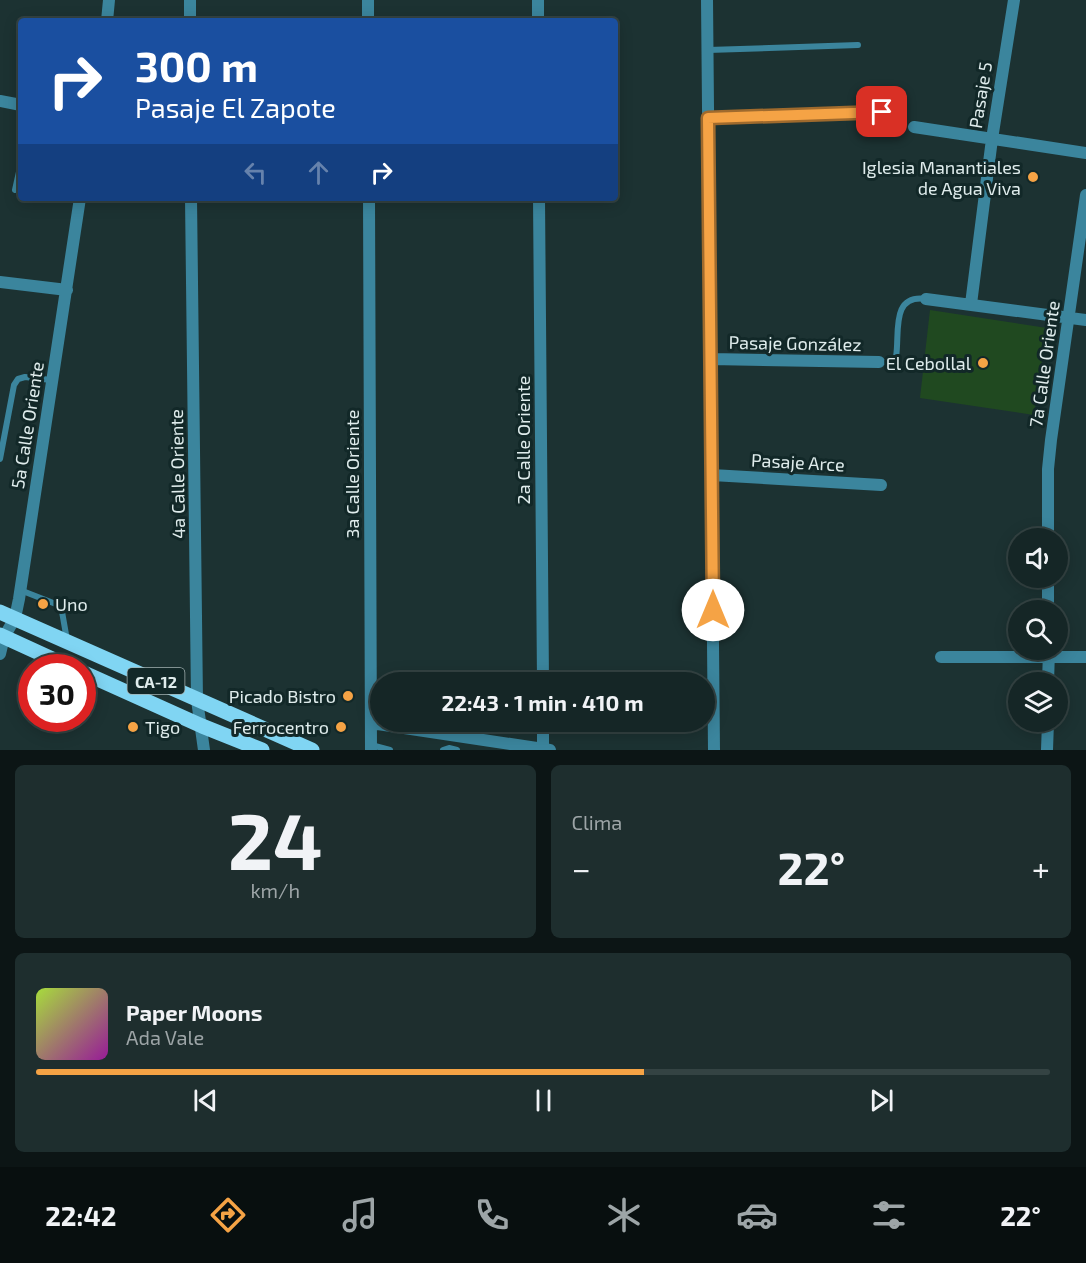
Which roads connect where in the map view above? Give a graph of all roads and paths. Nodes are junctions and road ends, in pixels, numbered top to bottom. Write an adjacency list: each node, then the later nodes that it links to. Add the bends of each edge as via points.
1 (109, 0): 7 (street)
2 (190, 0): 8 (street)
3 (368, 0): 9 (street)
4 (538, 0): 10 (street)
5 (707, 0): 12 (street)
6 (1014, 0): 18 (street, Pasaje 5)
7 (107, 18)
8 (190, 18)
9 (368, 18)
10 (538, 18)
11 (858, 45): 12 (lane)
12 (707, 50): 16 (street)
13 (0, 101): 14 (street)
14 (18, 104)
15 (882, 112): 16 (lane)
16 (708, 118): 33 (street)
17 (914, 127): 18 (street)
18 (992, 139): 19 (street); 30 (street, Pasaje 5)
19 (1086, 153)
20 (18, 176): 21 (lane)
21 (15, 190)
22 (1086, 195): 31 (street, 7a Calle Oriente)
23 (80, 201): 28 (street, 5a Calle Oriente)
24 (191, 201): 54 (street, 4a Calle Oriente)
25 (369, 201): 51 (street, 3a Calle Oriente)
26 (539, 201): 52 (street, 2a Calle Oriente)
27 (0, 282): 28 (street)
28 (66, 290): 35 (street, 5a Calle Oriente)
29 (926, 298): 30 (street); 34 (lane, via 915,297 901,310 896,357)
30 (971, 304): 31 (street)
31 (1070, 318): 32 (street); 39 (street, 7a Calle Oriente, via 1051,440)
32 (1086, 320)
33 (711, 359): 34 (street, Pasaje González); 37 (street)
34 (879, 362)
35 (51, 381): 36 (lane, via 25,377 14,385); 40 (street, 5a Calle Oriente)
36 (0, 459)
37 (712, 475): 38 (street, Pasaje Arce); 67 (street)
38 (881, 485)
39 (1048, 528)
40 (20, 590): 42 (street, 5a Calle Oriente); 44 (lane, via 60,606)
41 (0, 612): 42 (main road, CA-12)
42 (15, 618): 43 (street, 5a Calle Oriente); 44 (main road, CA-12)
43 (2, 636): 45 (street, 5a Calle Oriente); 46 (main road)
44 (67, 641): 54 (main road, CA-12)
45 (0, 654)
46 (41, 654)
47 (1008, 655): 49 (street)
48 (1068, 655): 50 (street)
49 (941, 657)
50 (1086, 657)
51 (371, 672)
52 (543, 672)
53 (96, 678): 55 (main road)
54 (197, 700): 55 (street, 4a Calle Oriente); 62 (main road, CA-12)
55 (202, 726): 60 (street, 4a Calle Oriente); 61 (main road)
56 (429, 732): 66 (street)
57 (544, 732): 66 (street)
58 (1048, 732): 68 (street)
59 (371, 747): 63 (lane)
60 (204, 750)
61 (262, 750)
62 (312, 750)
63 (390, 750)
64 (443, 750): 65 (lane)
65 (457, 750)
66 (545, 750)
67 (714, 750)
68 (1047, 750)

